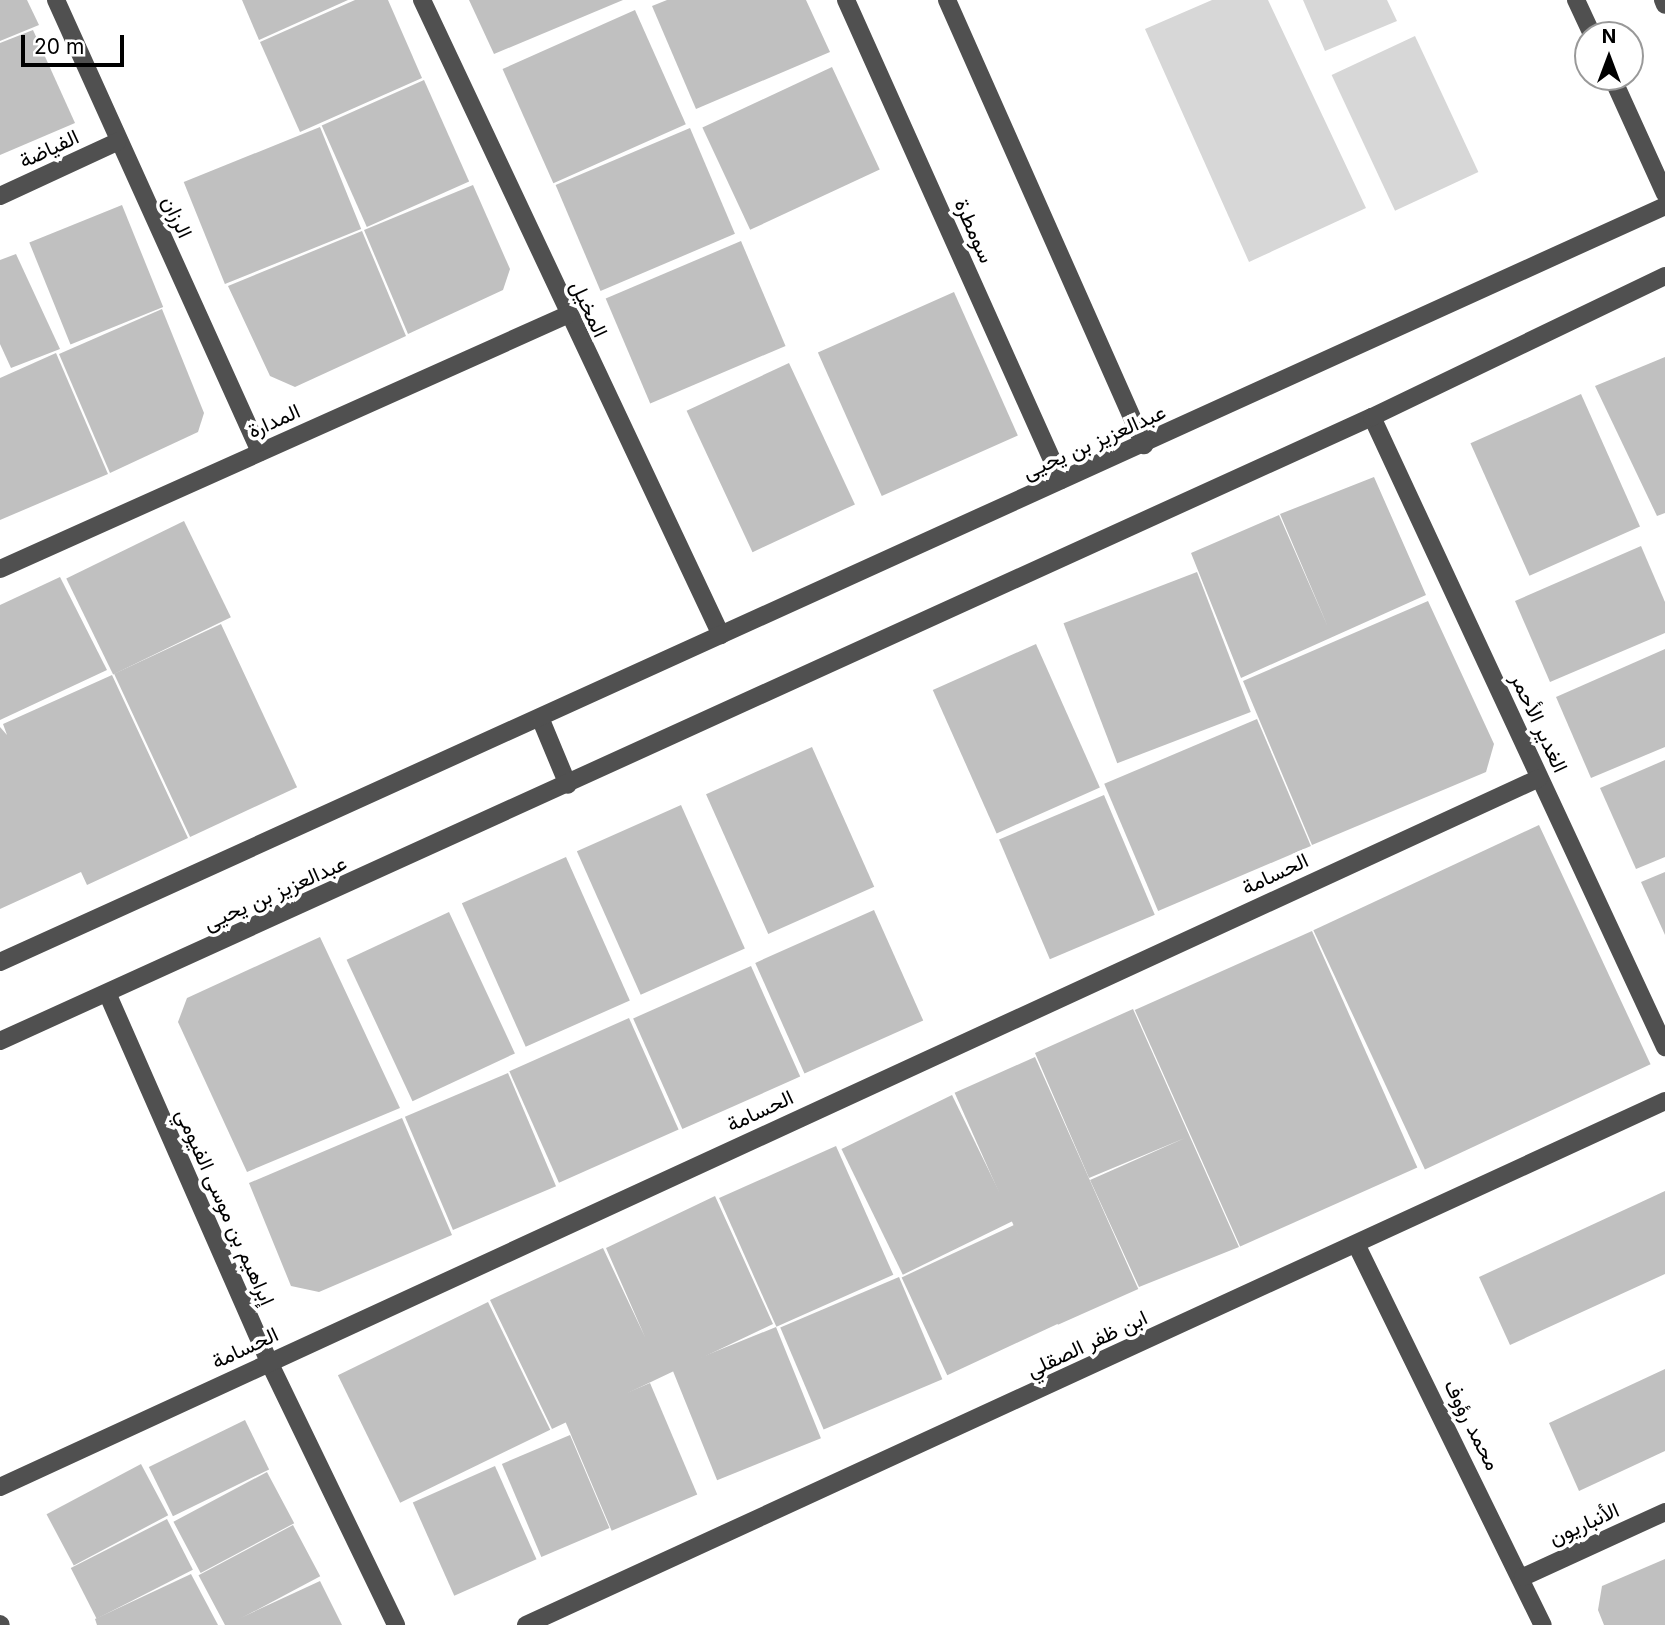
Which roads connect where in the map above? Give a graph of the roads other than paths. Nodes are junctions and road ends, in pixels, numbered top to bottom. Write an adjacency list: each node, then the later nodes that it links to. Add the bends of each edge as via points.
1 (55, 0): 10 (street, الرزان)
2 (422, 0): 15 (street, المخيل)
3 (846, 0): 19 (street, سومطرة)
4 (947, 0): 17 (street)
5 (1576, 0): 8 (street)
6 (1662, 0): 7 (street)
7 (1665, 5)
8 (1586, 21)
9 (1618, 91): 11 (street)
10 (117, 142): 12 (street, الفياضة); 18 (street, الرزان)
11 (1665, 194)
12 (0, 197)
13 (1665, 206): 17 (street, عبدالعزيز بن يحيى)
14 (1665, 276): 16 (street, عبدالعزيز بن يحيى)
15 (567, 315): 18 (street, المدارة); 21 (street, المخيل)
16 (1372, 417): 23 (street, الغدير الأحمر); 24 (street, عبدالعزيز بن يحيى)
17 (1144, 445): 19 (street, عبدالعزيز بن يحيى)
18 (260, 452): 20 (street, المدارة)
19 (1061, 480): 21 (street, عبدالعزيز بن يحيى)
20 (0, 569)
21 (721, 635): 22 (street, عبدالعزيز بن يحيى)
22 (541, 720): 24 (street); 25 (street, عبدالعزيز بن يحيى)
23 (1539, 778): 28 (street, الغدير الأحمر); 31 (street, الحسامة)
24 (568, 785): 26 (street, عبدالعزيز بن يحيى)
25 (0, 962)
26 (108, 995): 27 (street, عبدالعزيز بن يحيى); 31 (street, إبراهيم بن موسى الفيومي)
27 (0, 1041)
28 (1665, 1047)
29 (1665, 1101): 30 (street, ابن ظفر الصقلي)
30 (1357, 1246): 34 (street, محمد رؤوف); 36 (street, ابن ظفر الصقلي)
31 (268, 1362): 32 (street, الحسامة); 35 (street, إبراهيم بن موسى الفيومي)
32 (0, 1487)
33 (1665, 1512): 34 (street, الأنباريون)
34 (1523, 1577): 37 (street, محمد رؤوف)
35 (396, 1625)
36 (526, 1625)
37 (1543, 1625)

